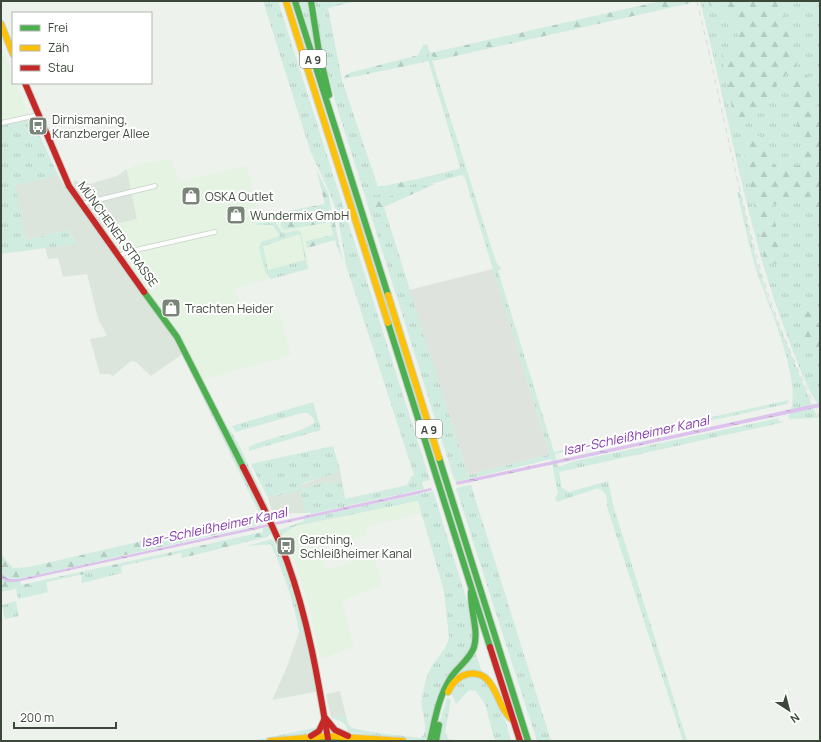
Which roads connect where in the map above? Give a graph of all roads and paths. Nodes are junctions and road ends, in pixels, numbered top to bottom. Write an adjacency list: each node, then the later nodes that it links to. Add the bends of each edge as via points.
1 (286, 1): 14 (main road, A 9)
2 (295, 1): 8 (main road, A 9)
3 (311, 1): 8 (main road, via 319,52 331,100)
4 (1, 24): 5 (main road)
5 (12, 52)
6 (25, 84): 7 (main road, MÜNCHENER STRASSE)
7 (38, 115): 9 (street); 11 (main road, MÜNCHENER STRASSE, via 61,169)
8 (331, 117): 26 (main road, A 9)
9 (1, 123)
10 (155, 186): 11 (street)
11 (82, 203): 13 (main road, MÜNCHENER STRASSE)
12 (215, 232): 13 (street)
13 (119, 256): 15 (main road, MÜNCHENER STRASSE, via 184,349 274,530 308,632)
14 (472, 590): 16 (main road, A 9); 24 (main road, via 469,604 475,627 474,647 467,660 448,681)
15 (325, 718): 17 (main road, via 335,730); 18 (main road); 20 (main road)
16 (514, 721): 19 (main road, via 505,714 490,682 479,674 468,674 455,680 450,686); 25 (main road, A 9)
17 (348, 736): 20 (main road); 23 (main road)
18 (313, 739): 20 (main road); 21 (main road)
19 (437, 739)
20 (328, 740): 22 (main road)
21 (270, 741)
22 (341, 741)
23 (403, 741)
24 (430, 741)
25 (520, 741)
26 (528, 741)

